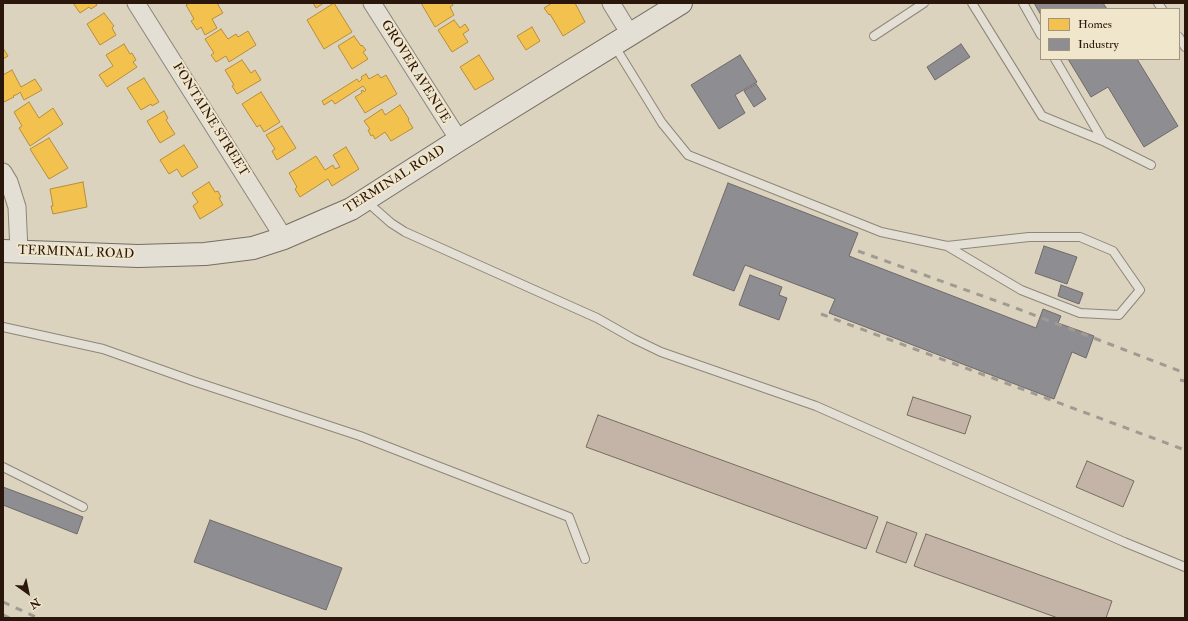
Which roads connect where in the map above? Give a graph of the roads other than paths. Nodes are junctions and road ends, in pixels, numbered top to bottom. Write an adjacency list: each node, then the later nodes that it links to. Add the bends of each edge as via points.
1 (136, 3): 17 (street, FONTAINE STREET)
2 (372, 3): 12 (street, GROVER AVENUE)
3 (611, 3): 10 (street)
4 (681, 3): 10 (main road, TERMINAL ROAD)
5 (924, 3): 9 (lane)
6 (972, 3): 13 (lane, via 1042,116)
7 (1023, 3): 8 (lane)
8 (1040, 33)
9 (874, 36)
10 (622, 39): 12 (main road, TERMINAL ROAD); 18 (lane, via 662,123 688,155 881,232)
11 (1056, 60): 13 (lane)
12 (459, 140): 16 (main road, TERMINAL ROAD)
13 (1102, 141): 14 (lane)
14 (1151, 165)
15 (3, 172): 19 (street, via 17,207)
16 (365, 200): 17 (main road, TERMINAL ROAD, via 352,209); 24 (lane, via 405,232 597,318 661,352 816,406)
17 (284, 238): 19 (main road, TERMINAL ROAD, via 253,248 205,254 138,256)
18 (946, 246): 18 (lane, via 1029,237 1080,237 1113,251 1140,290 1119,315 1080,313 1021,290)
19 (11, 251)
20 (3, 327): 23 (lane, via 103,349 360,436 570,517)
21 (3, 467): 22 (lane)
22 (83, 507)
23 (585, 559)
24 (1185, 567)

